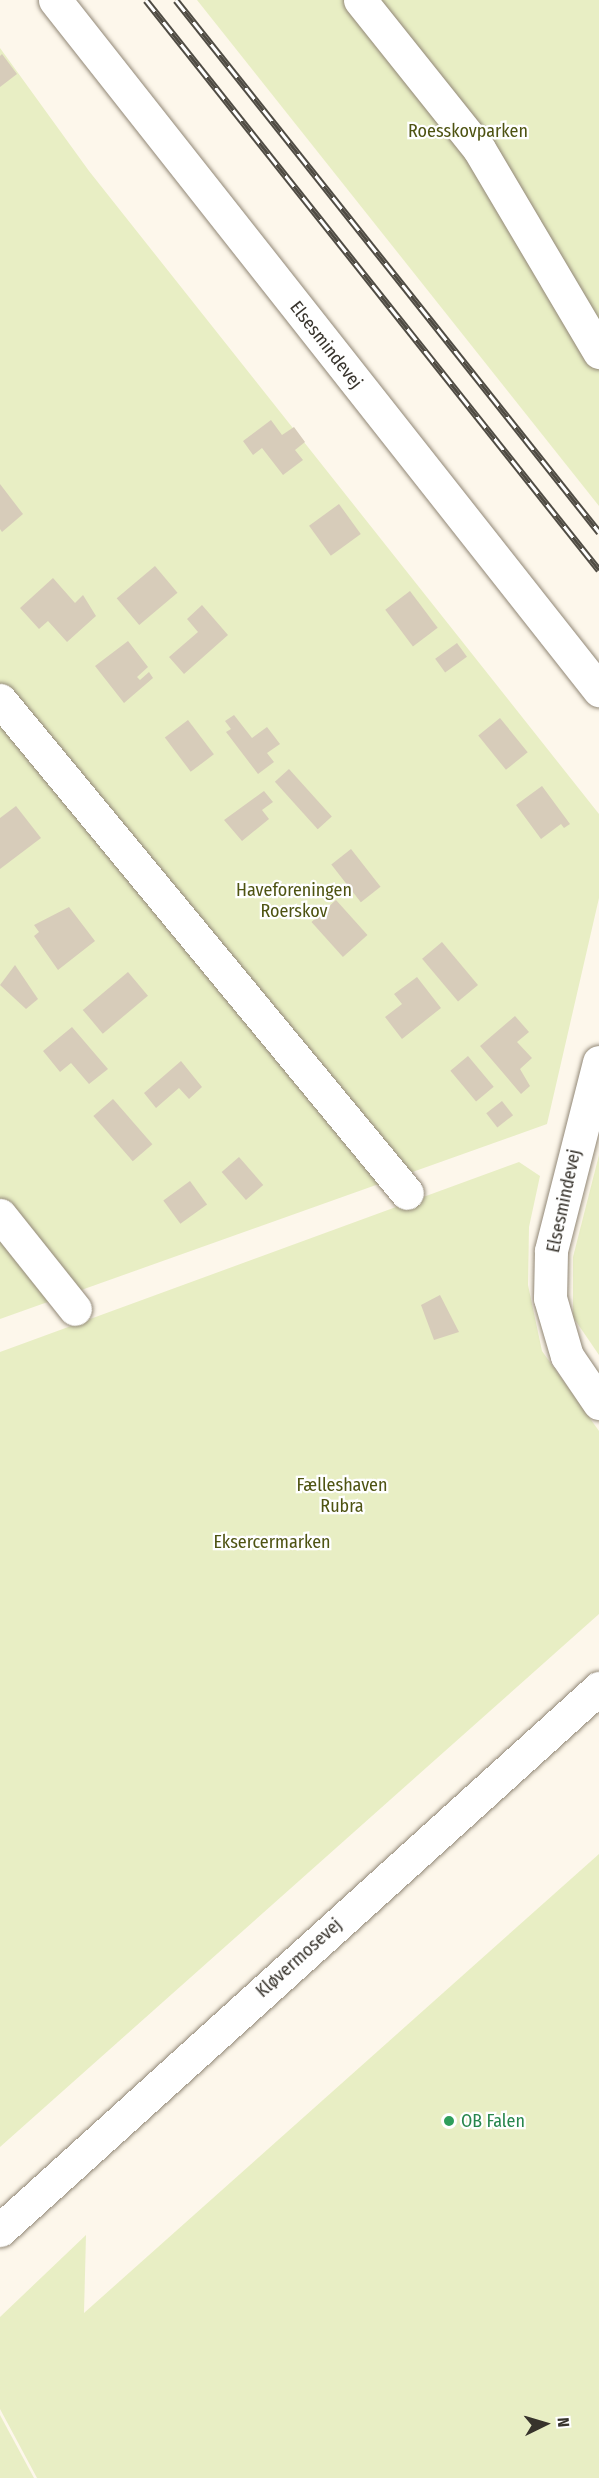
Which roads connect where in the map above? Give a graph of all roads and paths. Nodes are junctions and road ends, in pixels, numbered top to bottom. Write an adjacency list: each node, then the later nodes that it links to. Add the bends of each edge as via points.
1 (55, 0): 4 (street, Elsesmindevej)
2 (360, 0): 3 (street, via 478,149)
3 (599, 352)
4 (599, 690)
5 (0, 700): 7 (street)
6 (599, 1062): 10 (street, Elsesmindevej, via 551,1251 550,1298 567,1356)
7 (407, 1193)
8 (0, 1215): 9 (street)
9 (75, 1309)
10 (599, 1403)
11 (599, 1688): 12 (street, Kløvermosevej)
12 (0, 2230)

